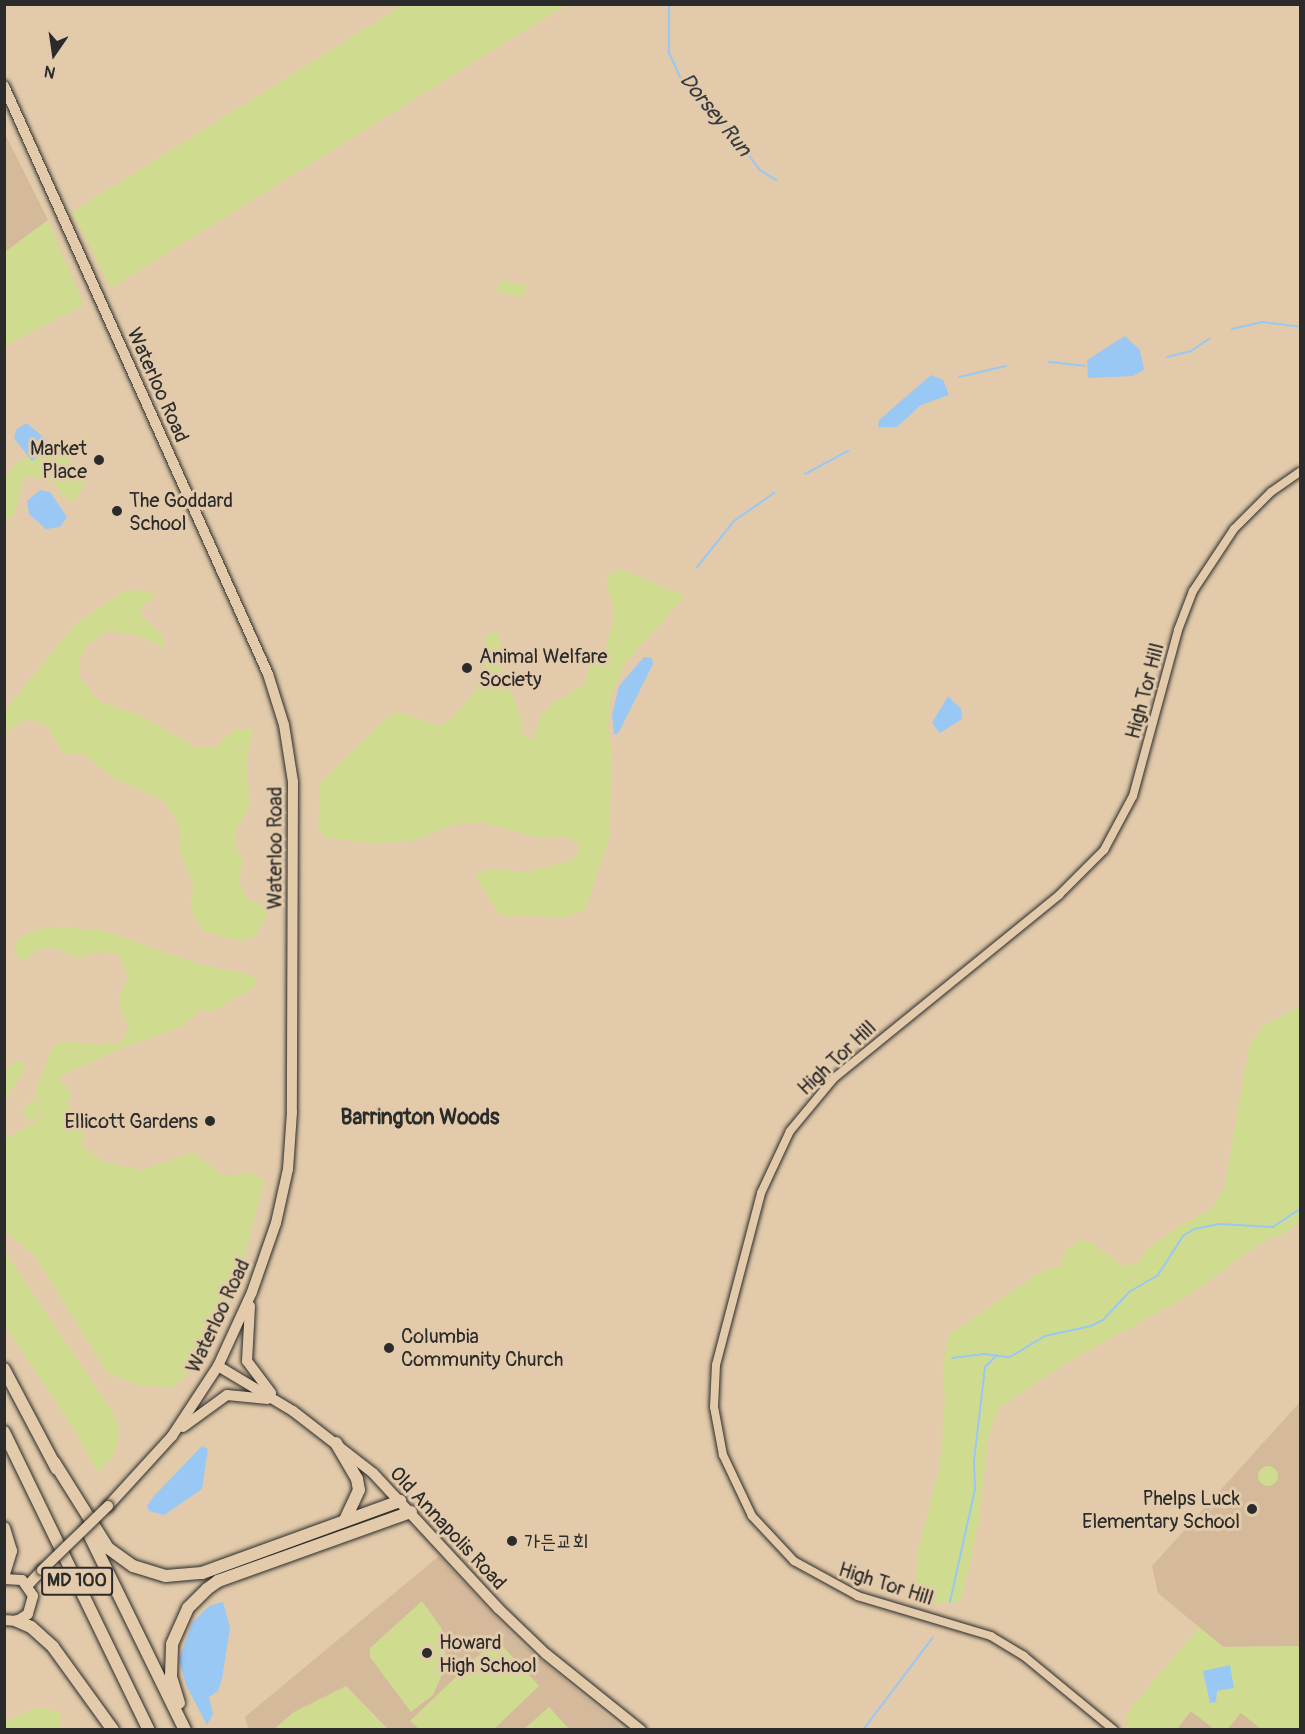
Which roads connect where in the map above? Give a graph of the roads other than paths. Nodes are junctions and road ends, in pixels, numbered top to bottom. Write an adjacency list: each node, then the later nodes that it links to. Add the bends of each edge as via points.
1 (4, 86): 3 (main road, Waterloo Road, via 254,642 286,735 295,823 290,1149 276,1223)
2 (1300, 472): 22 (street, High Tor Hill, via 1271,492 1233,529 1193,591 1178,630 1133,796 1104,850 1059,896 834,1078 790,1131 761,1193 716,1365 714,1407 728,1470 752,1516 794,1561 858,1596 991,1636 1024,1656)
3 (252, 1292): 4 (main road, Waterloo Road); 6 (main road, via 247,1361)
4 (218, 1366): 6 (main road, Old Annapolis Road); 8 (main road, Waterloo Road)
5 (4, 1369): 10 (highway, MD 100)
6 (277, 1400): 8 (main road, via 227,1395); 9 (main road, Old Annapolis Road)
7 (4, 1432): 19 (highway, MD 100)
8 (172, 1437): 16 (main road, Waterloo Road, bridge)
9 (336, 1443): 11 (main road, Old Annapolis Road); 13 (highway, via 357,1479 359,1490)
10 (54, 1462): 13 (highway, via 108,1548 133,1566 166,1576 202,1573); 20 (highway, MD 100)
11 (400, 1501): 12 (main road, Old Annapolis Road); 13 (highway)
12 (411, 1512): 20 (highway, via 218,1581 197,1598 181,1620 171,1661 174,1690); 21 (main road, Old Annapolis Road, via 498,1610)
13 (345, 1521)
14 (4, 1528): 15 (highway, via 11,1551)
15 (4, 1576): 16 (main road)
16 (28, 1585): 17 (main road, via 32,1606)
17 (11, 1620): 18 (highway, via 31,1628 52,1647)
18 (113, 1730)
19 (149, 1730)
20 (187, 1730)
21 (641, 1730)
22 (1114, 1730)

